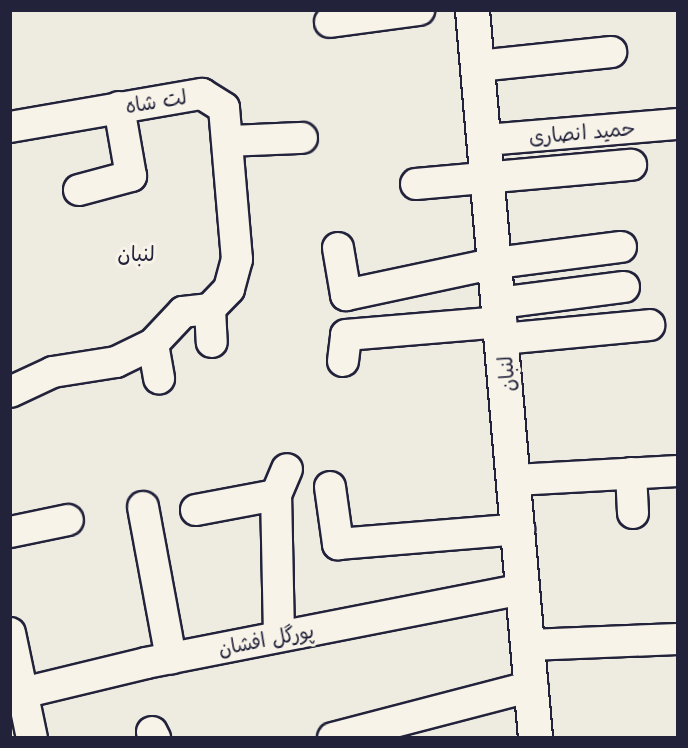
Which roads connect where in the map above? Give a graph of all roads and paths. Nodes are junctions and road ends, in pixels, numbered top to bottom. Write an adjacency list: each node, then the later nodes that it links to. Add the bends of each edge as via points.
1 (419, 10): 3 (street)
2 (472, 10): 5 (main road, لنبان)
3 (330, 22)
4 (611, 52): 5 (street)
5 (478, 66): 10 (main road, لنبان)
6 (119, 107): 8 (street, لت شاه); 11 (street, لت شاه, via 202,94 224,108); 15 (street, via 131,176)
7 (678, 124): 10 (street, حمید انصاری)
8 (10, 127)
9 (302, 138): 11 (street)
10 (486, 140): 13 (main road, لنبان)
11 (229, 141): 20 (street, لت شاه, via 237,259)
12 (631, 165): 13 (street)
13 (489, 179): 14 (street); 18 (main road, لنبان)
14 (417, 184)
15 (79, 190)
16 (621, 247): 18 (street)
17 (338, 248): 18 (street, via 346,294)
18 (496, 263): 21 (main road, لنبان)
19 (624, 287): 21 (street)
20 (220, 299): 23 (street, لت شاه); 24 (street, via 183,312)
21 (501, 321): 22 (street); 25 (street, via 346,335); 30 (main road, لنبان)
22 (649, 325)
23 (212, 342)
24 (153, 344): 26 (street); 27 (street, via 116,363 53,372)
25 (343, 362)
26 (159, 378)
27 (10, 392)
28 (678, 471): 29 (street)
29 (631, 472): 30 (street); 34 (street)
30 (515, 480): 36 (main road, لنبان)
31 (330, 487): 36 (street, via 338,544 403,525)
32 (143, 507): 43 (street)
33 (196, 510): 40 (street, via 281,482)
34 (633, 513)
35 (68, 520): 37 (street)
36 (519, 529): 38 (main road, لنبان)
37 (10, 532)
38 (524, 589): 40 (street, پورگل افشان); 42 (main road, لنبان)
39 (10, 633): 45 (street)
40 (279, 636): 43 (street, پورگل افشان)
41 (678, 639): 42 (street)
42 (529, 645): 44 (main road, لنبان)
43 (171, 658): 45 (street, پورگل افشان)
44 (531, 686): 47 (street); 48 (main road, لنبان)
45 (17, 694): 46 (street)
46 (32, 738)
47 (333, 738)
48 (535, 738)

